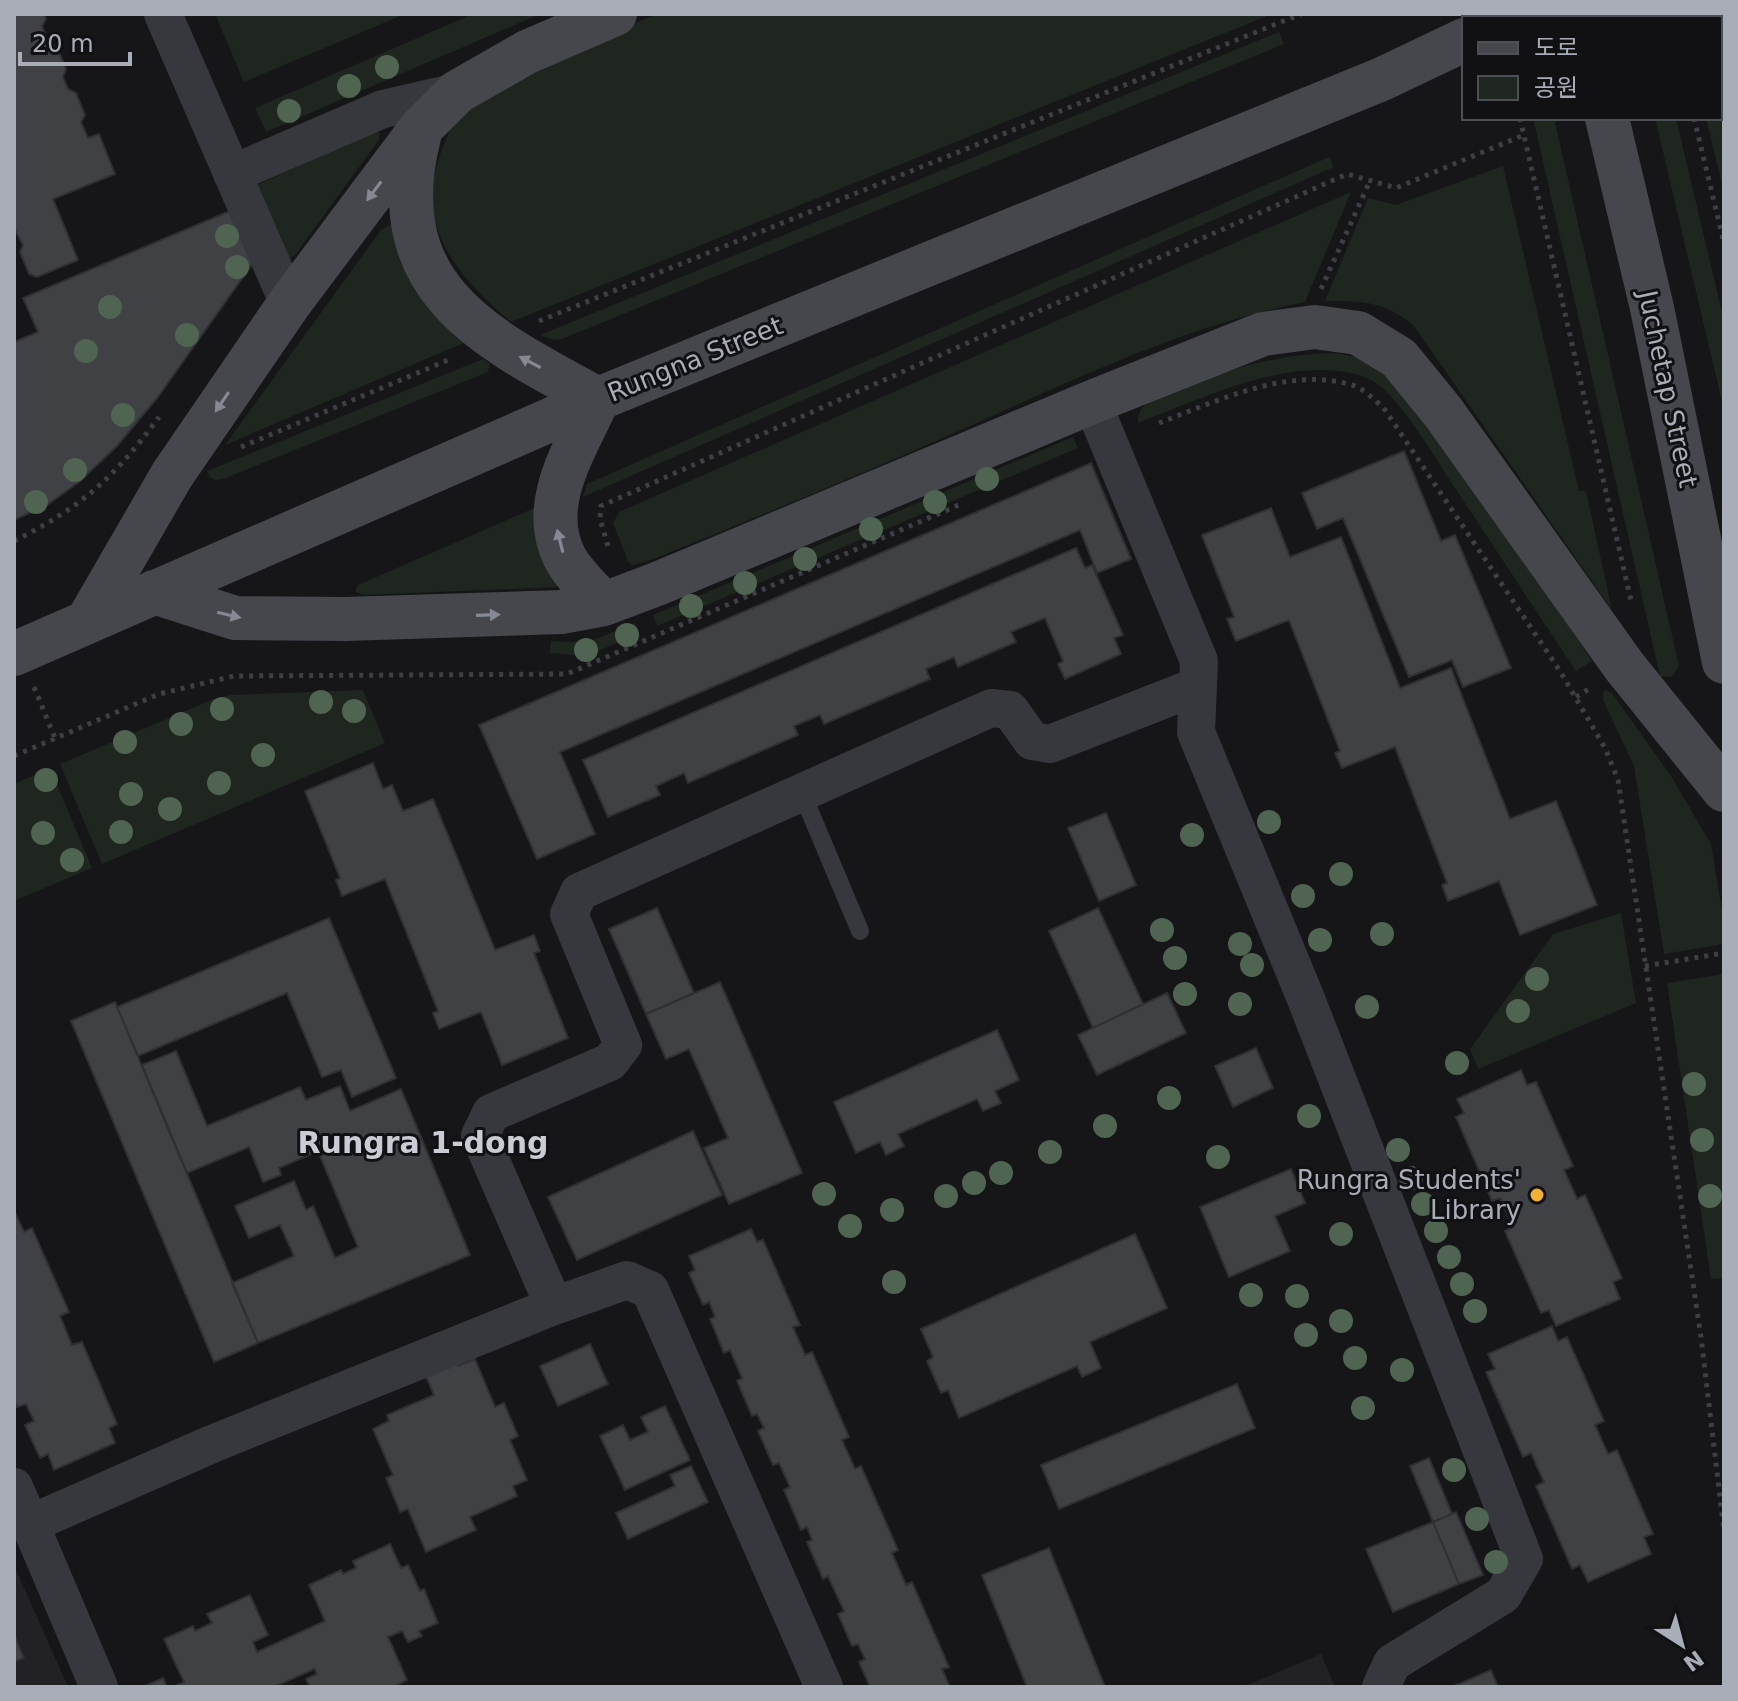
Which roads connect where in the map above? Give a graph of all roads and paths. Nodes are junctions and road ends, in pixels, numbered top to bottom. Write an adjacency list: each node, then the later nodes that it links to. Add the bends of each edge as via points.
1 (163, 14): 11 (street)
2 (615, 14): 5 (main road, via 527,52)
3 (1301, 14): 16 (path)
4 (1462, 41): 17 (main road, Rungna Street, via 1382,79)
5 (457, 92): 9 (main road); 11 (street, via 383,109)
6 (1520, 120): 10 (path)
7 (1607, 120): 27 (main road, Juchetap Street, via 1652,308)
8 (1694, 120): 13 (path)
9 (421, 128): 14 (main road, one-way to 14); 16 (main road, via 410,192 418,244 440,289)
10 (1524, 135): 12 (path, via 1396,188); 28 (path, via 1637,628)
11 (232, 174): 14 (street)
12 (1370, 181): 15 (path, via 1315,301); 24 (path, via 1347,174 601,506)
13 (1724, 243)
14 (289, 304): 25 (main road, one-way to 25, via 157,497)
15 (1315, 327): 19 (main road, via 1263,334); 28 (main road, via 1358,333 1399,358)
16 (495, 340): 17 (main road, one-way to 16); 20 (path)
17 (598, 399): 23 (main road, Rungna Street); 24 (main road, one-way to 17, via 576,574 564,555 555,515 557,492)
18 (161, 414): 22 (path, via 128,459 91,494)
19 (1100, 422): 24 (main road); 29 (street, via 1199,661); 30 (path, via 1276,383 1355,385 1383,407)
20 (232, 451)
21 (962, 504): 31 (path, via 567,674 234,676 159,694)
22 (14, 541)
23 (154, 592): 24 (main road, one-way to 24, via 235,618 561,612); 25 (main road, Rungna Street)
24 (616, 599)
25 (87, 622): 26 (main road, Rungna Street)
26 (14, 654)
27 (1724, 662)
28 (1624, 666): 30 (path); 32 (main road)
29 (1198, 686): 33 (street, via 1050,744 1032,741 1010,710 991,708); 43 (street, via 1196,732 1524,1559 1503,1595 1392,1663)
30 (1576, 697): 36 (path, via 1618,780)
31 (14, 756)
32 (1724, 790)
33 (802, 793): 34 (lane); 37 (street, via 579,892 569,914 623,1045 610,1062 491,1113 480,1136)
34 (860, 931)
35 (1724, 953): 36 (path)
36 (1645, 966): 40 (path, via 1701,1337)
37 (554, 1306): 39 (street); 42 (street, via 627,1280 650,1290)
38 (14, 1487): 39 (street)
39 (30, 1524): 41 (street)
40 (1724, 1531)
41 (99, 1687)
42 (824, 1687)
43 (1381, 1687)

